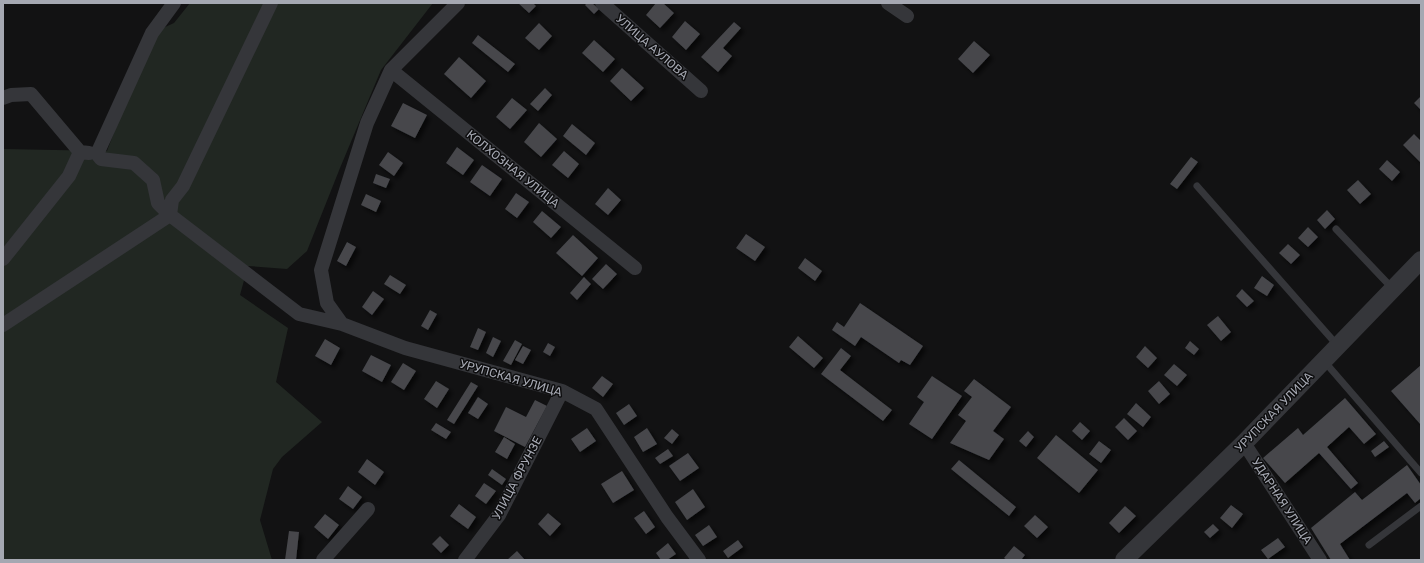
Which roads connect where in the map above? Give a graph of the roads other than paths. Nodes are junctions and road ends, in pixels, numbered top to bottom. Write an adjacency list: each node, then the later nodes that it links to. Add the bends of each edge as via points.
1 (174, 3): 11 (street, via 152,33)
2 (271, 3): 13 (street, via 183,186 172,200)
3 (458, 3): 7 (street)
4 (602, 3): 8 (street, УЛИЦА АУЛОВА)
5 (888, 3): 6 (street)
6 (907, 16)
7 (391, 70): 17 (street, КОЛХОЗНАЯ УЛИЦА); 19 (street, via 367,123 321,270 327,303)
8 (701, 91)
9 (3, 98): 10 (street, via 31,94)
10 (80, 152): 11 (street, УРУПСКАЯ УЛИЦА); 15 (street, via 69,176)
11 (97, 154): 13 (street, УРУПСКАЯ УЛИЦА, via 101,159 134,163 153,180 158,203)
12 (1196, 186): 21 (lane)
13 (170, 214): 19 (street, УРУПСКАЯ УЛИЦА, via 299,314); 20 (street)
14 (1336, 229): 18 (lane)
15 (3, 258)
16 (1421, 260): 18 (street, УРУПСКАЯ УЛИЦА)
17 (635, 268)
18 (1393, 289): 21 (street, УРУПСКАЯ УЛИЦА)
19 (342, 324): 23 (street, УРУПСКАЯ УЛИЦА, via 405,348)
20 (3, 325)
21 (1338, 346): 22 (street, УРУПСКАЯ УЛИЦА)
22 (1324, 361): 24 (street, УРУПСКАЯ УЛИЦА); 25 (lane)
23 (562, 392): 30 (street, УЛИЦА ФРУНЗЕ, via 499,515); 31 (street, УРУПСКАЯ УЛИЦА, via 596,409 667,517)
24 (1244, 443): 32 (street, УРУПСКАЯ УЛИЦА); 33 (street, УДАРНАЯ УЛИЦА)
25 (1421, 473)
26 (1421, 506): 28 (lane)
27 (368, 509): 29 (street)
28 (1369, 546)
29 (323, 560)
30 (465, 560)
31 (699, 560)
32 (1124, 560)
33 (1320, 560)

